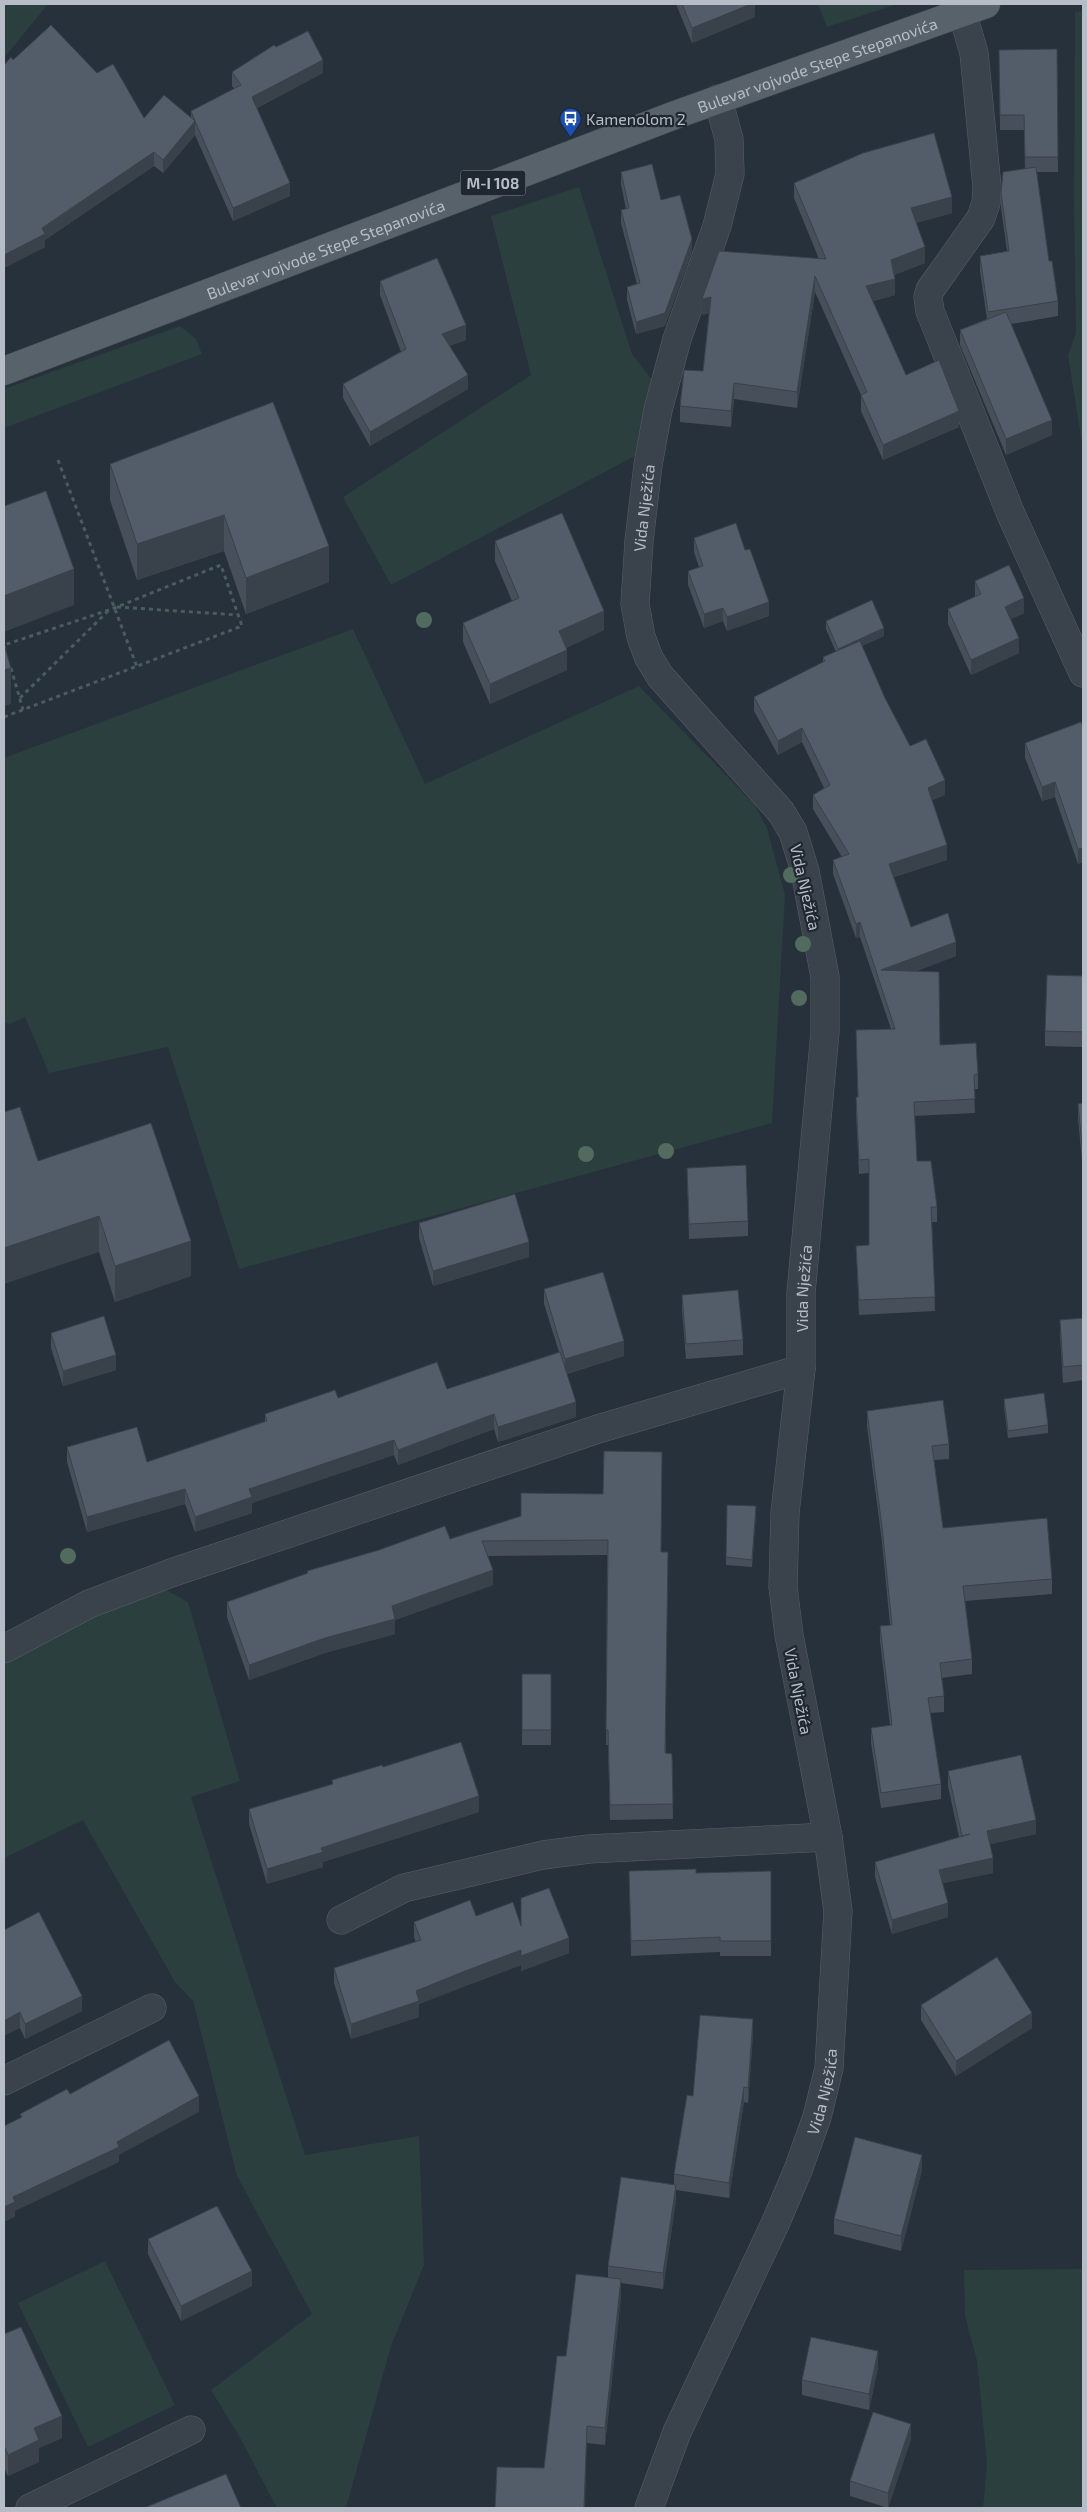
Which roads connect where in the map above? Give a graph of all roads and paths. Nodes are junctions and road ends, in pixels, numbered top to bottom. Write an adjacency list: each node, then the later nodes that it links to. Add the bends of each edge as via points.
1 (974, 8): 2 (main road, Bulevar vojvode Stepe Stepanovića / M-I 108); 11 (street, via 974,53 986,203 981,218 930,290 930,311 1010,512)
2 (718, 99): 3 (main road, Bulevar vojvode Stepe Stepanovića / M-I 108); 15 (street, Vida Nježića, via 729,138 730,174 717,226 678,339 658,410 648,465 635,604 641,637 660,676 781,812 793,832 805,871 825,977 825,1032 801,1293)
3 (4, 371)
4 (58, 460): 5 (path)
5 (115, 607): 6 (path); 7 (path); 7 (path, via 220,565); 10 (path)
6 (110, 610): 8 (path, via 4,645); 12 (path)
7 (238, 615): 10 (path, via 242,626)
8 (6, 654)
9 (9, 662): 12 (path)
10 (138, 667): 13 (path)
11 (1083, 673)
12 (20, 698): 13 (path)
13 (23, 710): 14 (path)
14 (4, 717)
15 (801, 1369): 16 (street, via 598,1429 171,1573 89,1604); 17 (street, Vida Nježića, via 785,1513 783,1587 789,1635)
16 (4, 1648)
17 (828, 1837): 18 (street, via 589,1849 543,1855 404,1888); 23 (street, Vida Nježića, via 838,1911 829,2068 817,2117 775,2224 677,2432)
18 (341, 1920)
19 (152, 2008): 20 (street)
20 (4, 2081)
21 (192, 2430): 22 (street)
22 (30, 2508)
23 (649, 2508)

